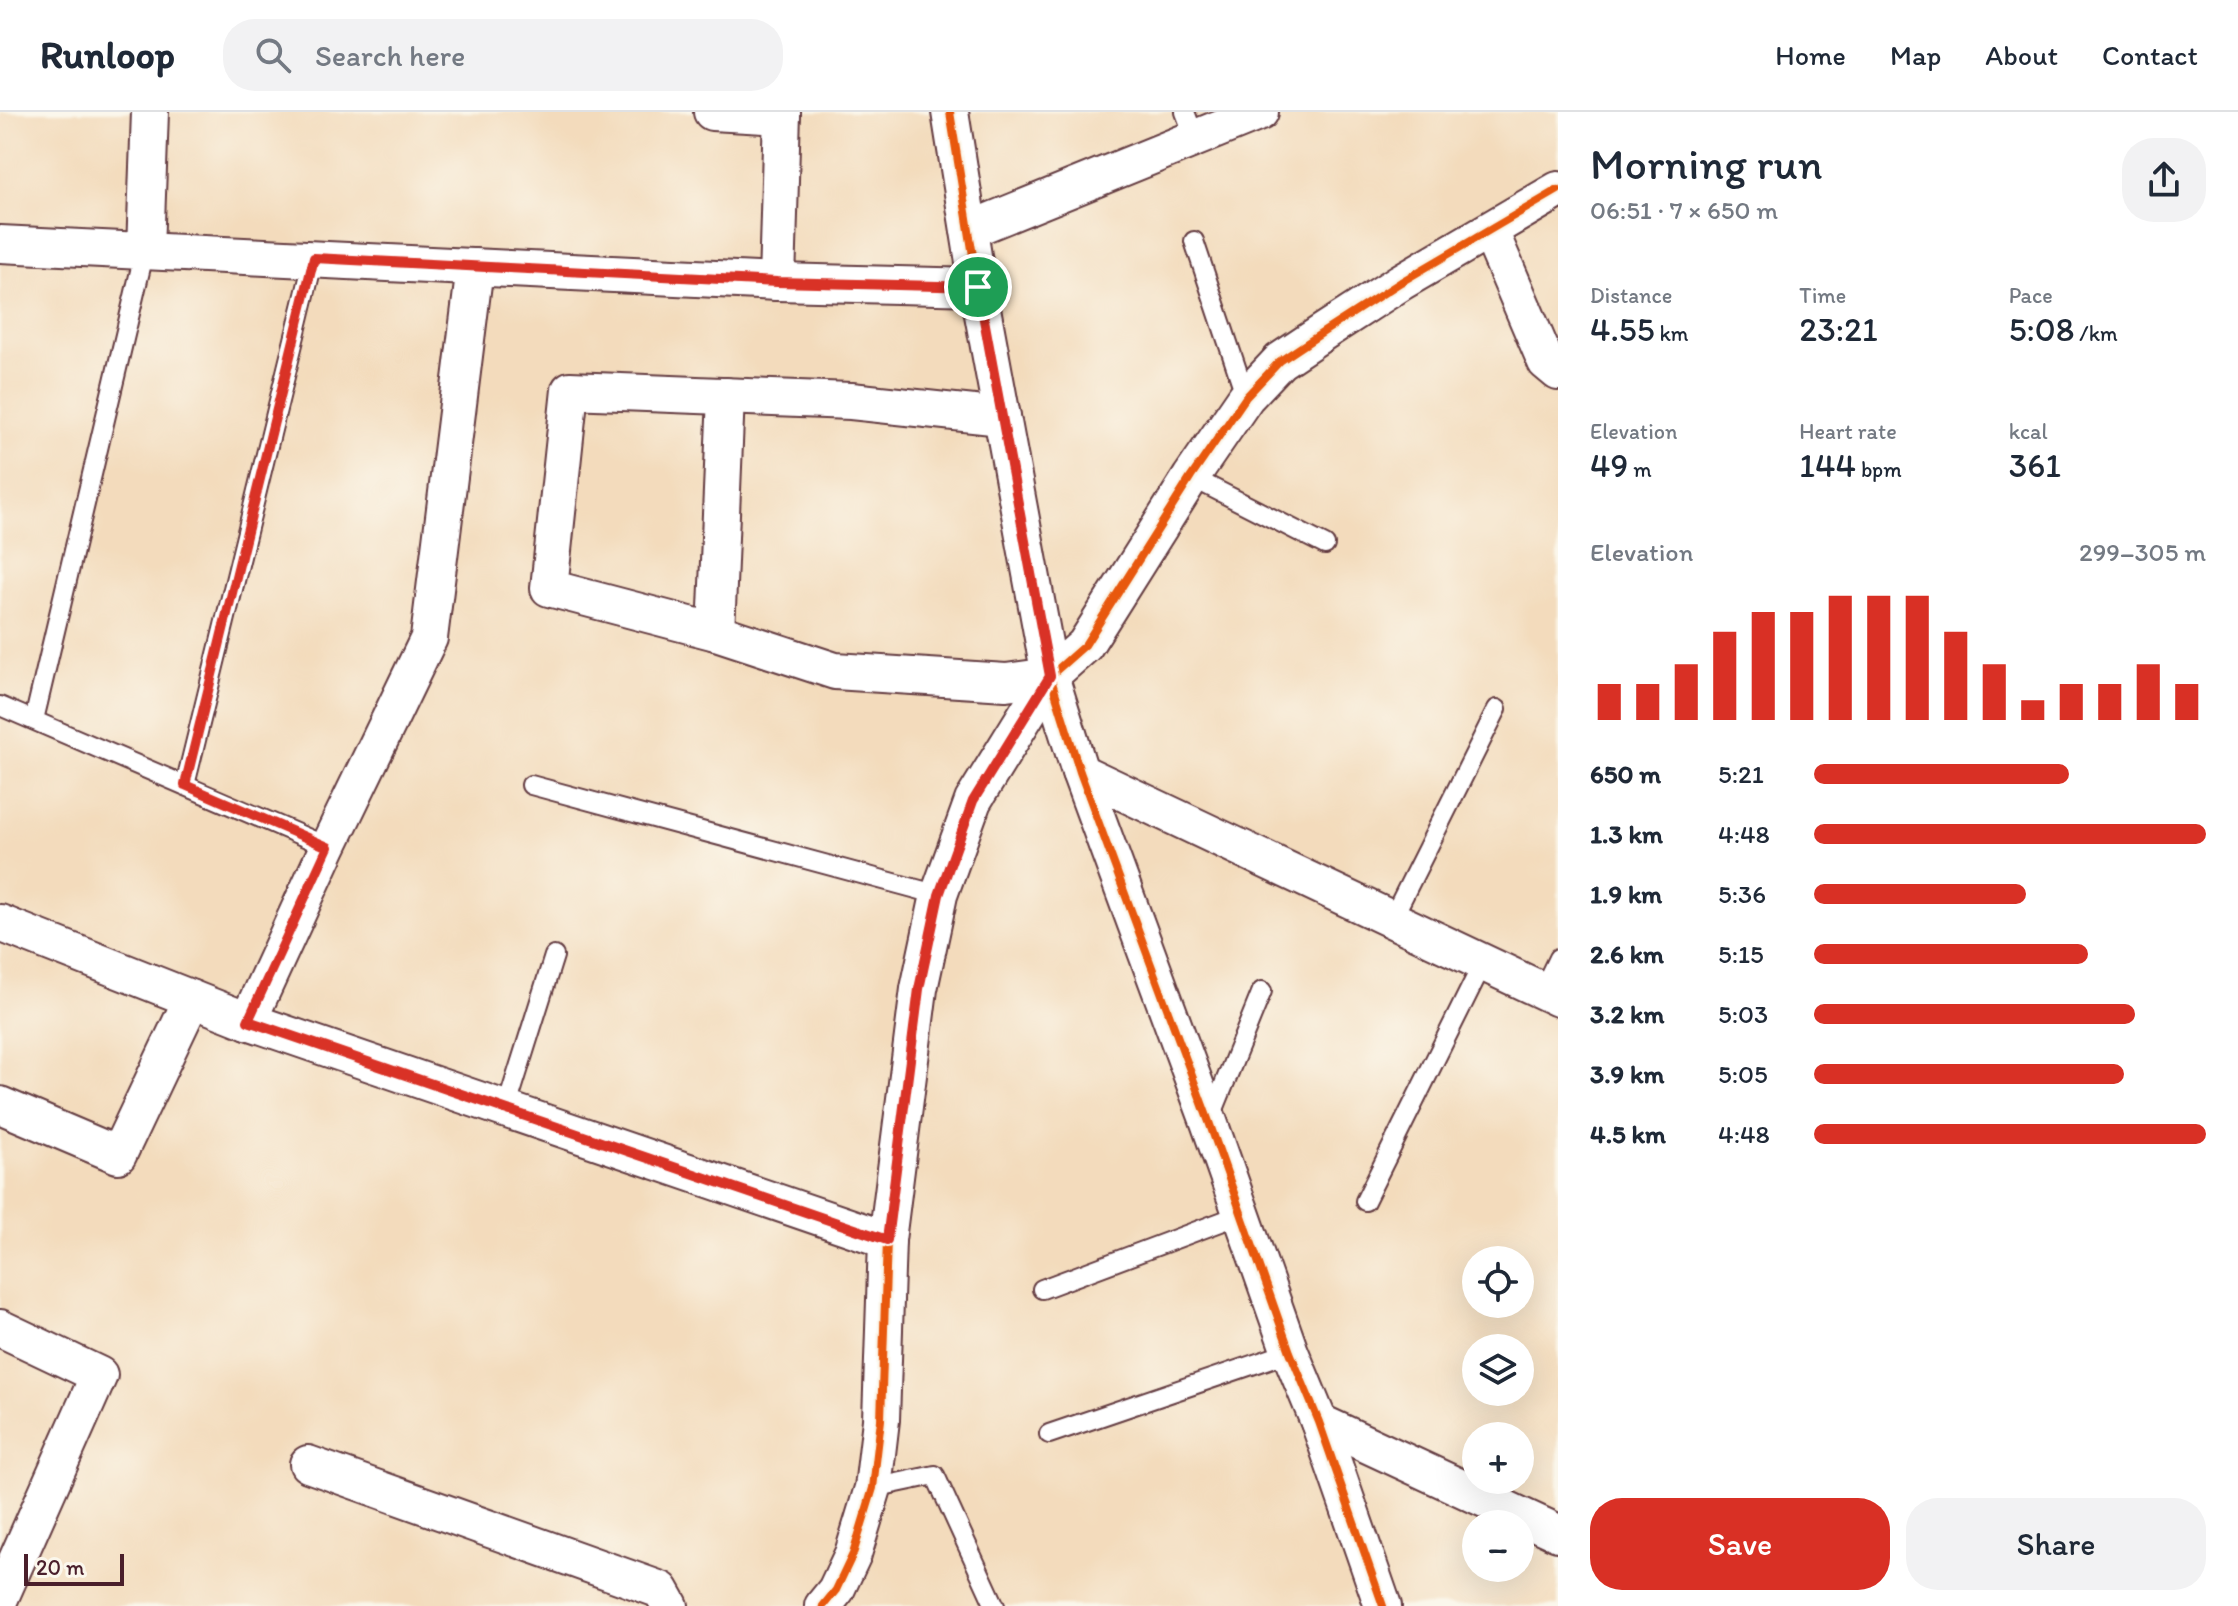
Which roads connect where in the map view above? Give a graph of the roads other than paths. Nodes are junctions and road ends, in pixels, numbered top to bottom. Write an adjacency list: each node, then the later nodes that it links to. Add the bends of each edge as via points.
1 (150, 112): 12 (street)
2 (712, 112): 5 (street)
3 (950, 112): 8 (street)
4 (1260, 112): 6 (street)
5 (782, 114): 15 (street)
6 (1190, 125): 8 (street)
7 (1558, 190): 9 (street)
8 (969, 230): 16 (street)
9 (1490, 231): 17 (street, via 1546,362); 19 (street, via 1280,361)
10 (1194, 241): 19 (lane)
11 (0, 244): 12 (street)
12 (145, 250): 13 (street); 27 (lane)
13 (314, 258): 14 (street); 29 (lane)
14 (475, 267): 15 (street); 31 (street, via 429,638)
15 (777, 282): 16 (street)
16 (978, 287): 20 (street)
17 (1558, 372)
18 (726, 396): 20 (street, via 851,401); 23 (street); 23 (street, via 570,390 549,588)
19 (1246, 397): 21 (street)
20 (1002, 417): 24 (street)
21 (1191, 477): 22 (lane); 24 (street, via 1085,645)
22 (1325, 545)
23 (716, 632): 24 (street, via 835,671 1006,682)
24 (1050, 676): 28 (street); 32 (street, via 973,801)
25 (0, 706): 27 (lane)
26 (1497, 709): 33 (lane)
27 (34, 720): 29 (lane)
28 (1080, 772): 33 (street); 44 (street)
29 (185, 785): 31 (lane)
30 (531, 785): 32 (lane)
31 (328, 847): 41 (street)
32 (939, 895): 47 (street, via 919,989)
33 (1392, 919): 37 (street)
34 (0, 923): 40 (street)
35 (554, 956): 43 (lane)
36 (1558, 958): 39 (lane)
37 (1483, 963): 39 (street); 45 (lane)
38 (1262, 991): 44 (lane)
39 (1550, 994)
40 (192, 999): 41 (street); 42 (street, via 118,1155)
41 (248, 1021): 43 (street)
42 (0, 1105)
43 (506, 1109): 47 (street)
44 (1209, 1122): 46 (street)
45 (1365, 1201)
46 (1242, 1214): 48 (lane); 50 (street)
47 (887, 1240): 54 (street, via 881,1420)
48 (1042, 1289)
49 (0, 1328): 56 (street, via 99,1375)
50 (1290, 1352): 51 (street); 52 (lane)
51 (1319, 1422): 55 (street); 60 (street)
52 (1049, 1434)
53 (308, 1464): 57 (street, via 661,1590)
54 (873, 1488): 58 (street, via 853,1554); 59 (lane, via 935,1475)
55 (1558, 1533)
56 (0, 1598)
57 (670, 1606)
58 (823, 1606)
59 (995, 1606)
60 (1383, 1606)

